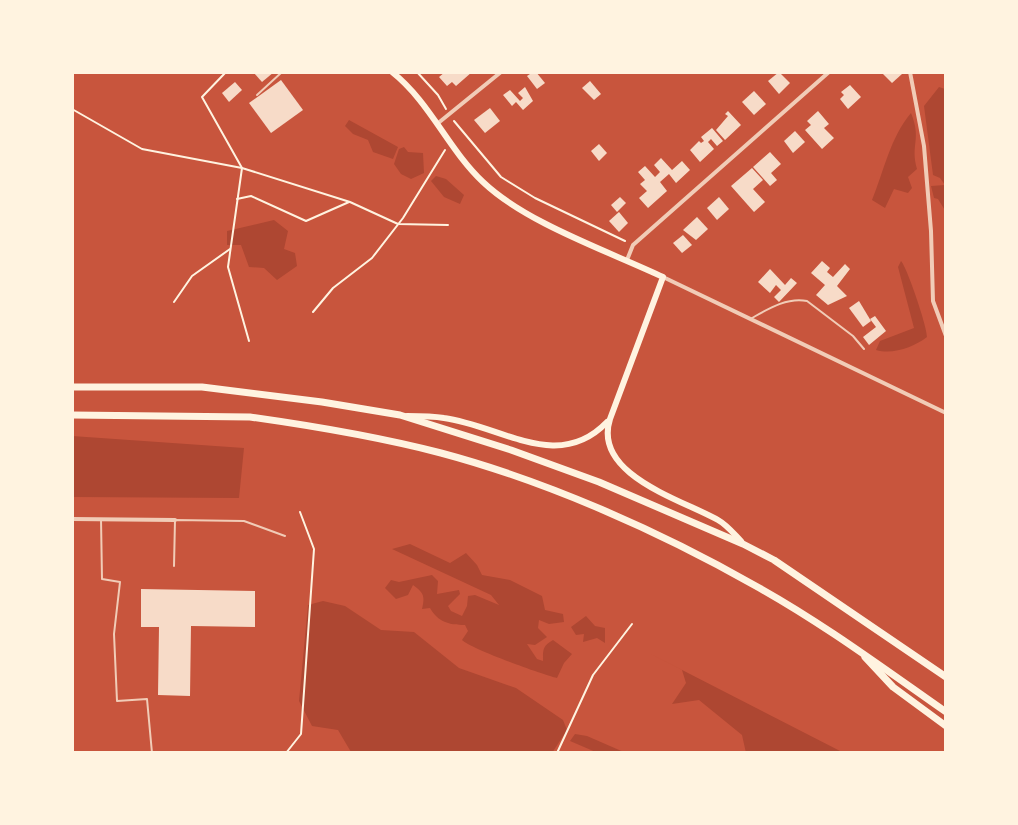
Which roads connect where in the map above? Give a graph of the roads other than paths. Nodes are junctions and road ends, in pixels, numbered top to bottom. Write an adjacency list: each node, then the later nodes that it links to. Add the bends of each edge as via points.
1 (282, 72): 6 (lane)
2 (392, 72): 7 (main road)
3 (501, 72): 7 (street)
4 (829, 72): 8 (street, via 633,245)
5 (910, 72): 11 (street, via 924,146 933,301)
6 (257, 95)
7 (437, 124): 8 (main road, via 500,197)
8 (627, 260): 9 (main road)
9 (663, 277): 10 (street); 17 (main road)
10 (751, 319): 12 (lane, via 782,303 807,301); 14 (street)
11 (946, 336)
12 (864, 349)
13 (72, 387): 16 (main road, via 202,387)
14 (946, 413)
15 (72, 415): 24 (main road, via 250,417 442,454 585,504 679,545)
16 (400, 415): 17 (main road, via 445,418 544,447 589,438); 22 (main road, via 555,465)
17 (610, 419): 22 (main road, via 612,451 629,472 721,522)
18 (72, 519): 19 (street)
19 (101, 519): 20 (street); 28 (lane, via 102,579 120,582 114,634 117,701 147,699)
20 (175, 520): 21 (lane, via 244,521); 23 (lane)
21 (285, 536)
22 (743, 544): 25 (main road, via 786,567)
23 (174, 566)
24 (858, 650): 26 (main road); 27 (main road, via 893,687)
25 (946, 677)
26 (946, 712)
27 (946, 726)
28 (152, 753)

